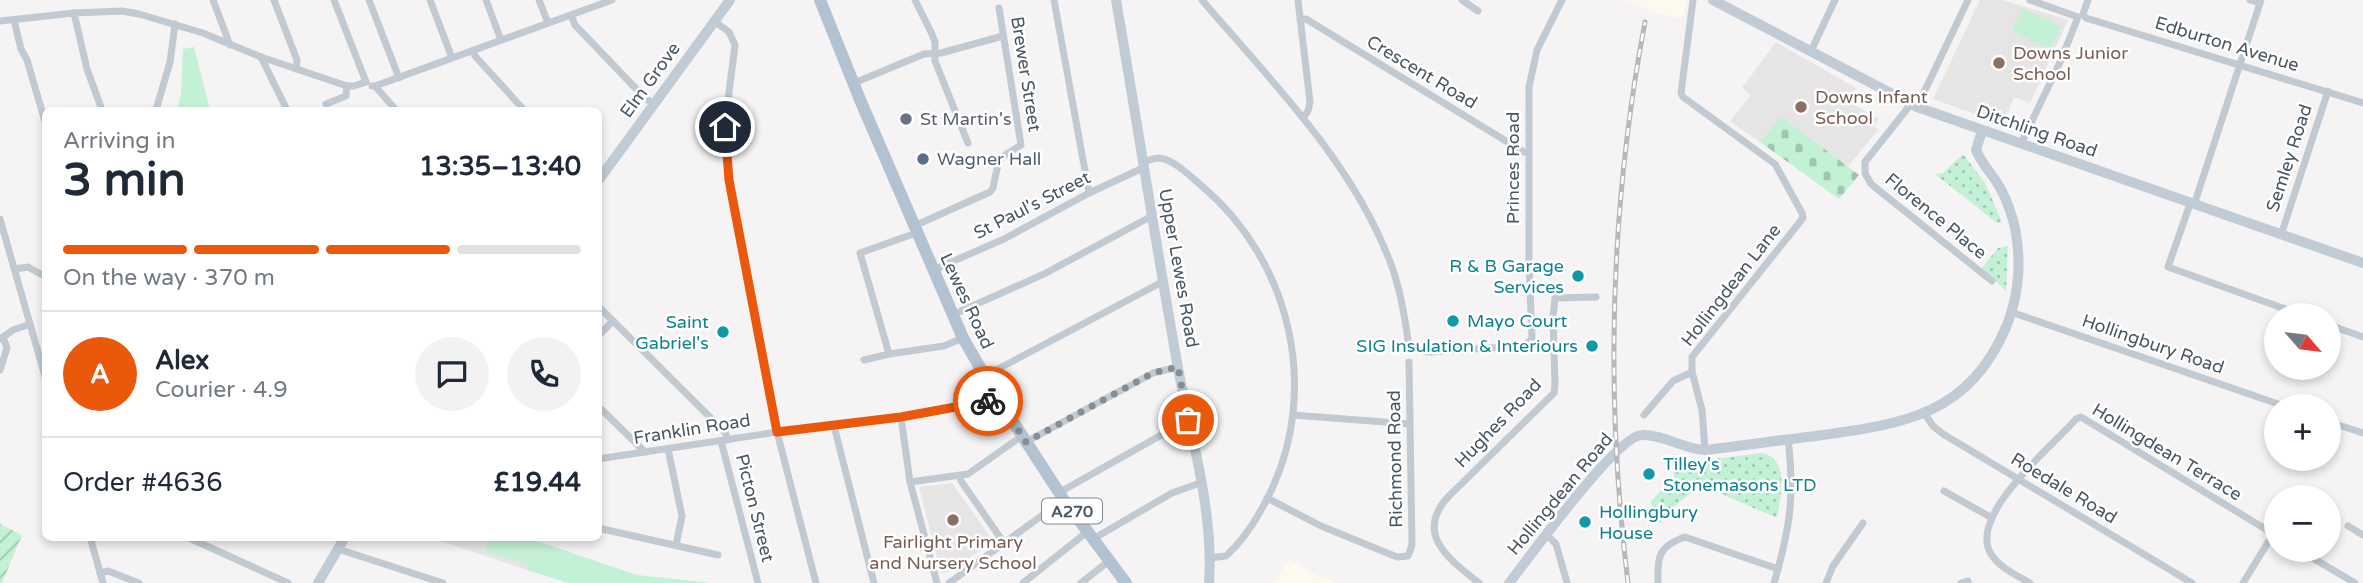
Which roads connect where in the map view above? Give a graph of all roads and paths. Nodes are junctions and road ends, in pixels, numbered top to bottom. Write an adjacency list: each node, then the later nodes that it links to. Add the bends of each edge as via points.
1 (213, 0): 41 (street)
2 (274, 0): 48 (street, via 297,60)
3 (334, 0): 50 (street)
4 (369, 0): 49 (street)
5 (430, 0): 46 (street)
6 (486, 0): 40 (street)
7 (539, 0): 37 (street)
8 (612, 0): 25 (street)
9 (820, 0): 51 (main road, A270)
10 (915, 0): 44 (street, via 932,33)
11 (1054, 0): 72 (street)
12 (1116, 0): 70 (street, Upper Lewes Road)
13 (1202, 0): 65 (street)
14 (1298, 0): 34 (street)
15 (1462, 0): 29 (street)
16 (1562, 0): 69 (street, Princes Road, via 1533,65)
17 (1693, 0): 104 (street, Hollingdean Lane, via 1681,93 1779,168 1802,218 1692,357)
18 (1713, 0): 27 (street, Ditchling Road)
19 (1835, 0): 43 (street)
20 (1968, 0): 58 (street, Florence Place)
21 (2030, 0): 32 (street, Edburton Avenue)
22 (2088, 0): 32 (street)
23 (2250, 0): 26 (street)
24 (728, 1): 36 (street, Elm Grove)
25 (599, 2): 31 (street)
26 (2261, 2): 47 (street)
27 (1726, 3): 43 (street, Ditchling Road)
28 (999, 8): 39 (street, Brewer Street)
29 (1478, 11)
30 (74, 13): 33 (street); 38 (street, via 112,7); 59 (street)
31 (571, 15): 37 (street); 57 (street, via 575,25)
32 (2081, 15): 47 (street, Edburton Avenue); 68 (street)
33 (15, 20): 35 (street); 64 (street)
34 (1300, 20): 65 (street, via 1310,102); 69 (street, Crescent Road, via 1306,19)
35 (0, 21)
36 (714, 21): 57 (street, Elm Grove); 117 (street, via 729,32 735,45 725,127 729,180)
37 (548, 23): 40 (street)
38 (175, 24): 41 (street); 60 (street)
39 (1003, 36): 44 (street); 76 (street, Brewer Street, via 1021,145 1000,158 990,192)
40 (501, 40): 42 (street)
41 (230, 45): 45 (street)
42 (473, 50): 46 (street); 63 (street)
43 (1811, 51): 58 (street, Ditchling Road)
44 (933, 52): 51 (street); 67 (street)
45 (261, 57): 48 (street); 61 (street)
46 (452, 58): 49 (street)
47 (2241, 65): 54 (street, Edburton Avenue); 73 (street)
48 (296, 69): 52 (street)
49 (398, 78): 53 (street)
50 (366, 82): 52 (street); 53 (street)
51 (854, 83): 76 (main road, Lewes Road / A270)
52 (347, 86): 56 (street, via 346,96)
53 (375, 86): 62 (street)
54 (2328, 91): 55 (street, Edburton Avenue); 77 (street, Semley Road)
55 (2363, 103)
56 (326, 104)
57 (654, 105): 71 (street, Elm Grove)
58 (1914, 105): 66 (street, Ditchling Road); 83 (street, Florence Place, via 1865,162 1866,176)
59 (101, 107)
60 (157, 107)
61 (286, 107)
62 (393, 107)
63 (521, 107)
64 (42, 111)
65 (1303, 118): 69 (street, Princes Road, via 1357,194 1379,235 1395,279 1409,347 1428,352 1529,342)
66 (1982, 131): 68 (street, Ditchling Road); 87 (street, via 1976,150 2003,192 2017,239 2018,272)
67 (968, 143)
68 (2021, 144): 73 (street, Ditchling Road)
69 (1528, 152)
70 (1144, 164): 72 (street, St Paul's Street); 74 (street, Upper Lewes Road); 110 (street, via 1163,159 1197,182 1235,220 1262,259 1279,295 1293,345)
71 (602, 176)
72 (1089, 193): 80 (street, St Paul's Street)
73 (2192, 204): 77 (street, Ditchling Road); 85 (street, via 2168,267)
74 (1152, 216): 82 (street, Upper Lewes Road); 88 (street, via 1044,275)
75 (0, 219): 79 (street)
76 (918, 227): 80 (main road, Lewes Road / A270); 98 (street, via 862,250 860,256)
77 (2281, 235): 78 (street, Ditchling Road)
78 (2363, 263)
79 (15, 269): 81 (street, via 28,267); 90 (street)
80 (933, 272): 88 (main road, Lewes Road / A270)
81 (42, 275)
82 (1164, 281): 102 (street, Upper Lewes Road); 105 (street, via 996,370)
83 (1992, 281)
84 (1597, 297): 168 (street, Hughes Road, via 1555,299 1554,393 1438,510 1434,529 1440,548)
85 (2268, 303)
86 (602, 310): 89 (street)
87 (2011, 312): 107 (street, Hollingbury Road); 109 (street, via 1979,371)
88 (952, 315): 95 (main road, Lewes Road / A270)
89 (612, 321): 92 (street); 121 (street, via 725,432)
90 (30, 324): 94 (street); 97 (street)
91 (2342, 330): 93 (street)
92 (602, 332)
93 (2363, 337)
94 (1, 338): 103 (street, via 8,348)
95 (963, 338): 98 (street, via 944,346); 105 (main road, Lewes Road / A270)
96 (42, 346): 97 (street)
97 (37, 348): 101 (street)
98 (889, 354): 99 (street)
99 (864, 360)
100 (1409, 362): 114 (street, Richmond Road)
101 (42, 366)
102 (1178, 367): 113 (street, Upper Lewes Road); 119 (street, via 1153,373)
103 (0, 370)
104 (1692, 372): 111 (street, Hollingdean Lane, via 1674,381); 123 (street, via 1702,410)
105 (987, 381): 106 (main road, Lewes Road / A270)
106 (997, 397): 112 (street, Franklin Road); 119 (main road, Lewes Road / A270)
107 (2264, 399)
108 (602, 410): 124 (street)
109 (1925, 414): 120 (street, via 1873,429); 127 (street, Roedale Road, via 1943,434)
110 (1293, 415): 114 (street); 132 (street, via 1284,456)
111 (1644, 415)
112 (901, 417): 115 (street, Franklin Road); 128 (street)
113 (1188, 420): 129 (street, Upper Lewes Road); 131 (street)
114 (1410, 424): 132 (street, Richmond Road, via 1412,545 1404,558 1321,526)
115 (834, 426): 117 (street, Franklin Road); 161 (street)
116 (2341, 426): 118 (street)
117 (777, 432): 121 (street, Franklin Road); 160 (street)
118 (2363, 433)
119 (1024, 439): 126 (street); 131 (main road, Lewes Road / A270)
120 (1788, 439): 123 (street); 152 (street, via 1791,515)
121 (724, 440): 122 (street, Franklin Road); 159 (street, Picton Street)
122 (668, 449): 124 (street, Franklin Road); 146 (street, via 681,516)
123 (1705, 450): 139 (street, Hollingdean Road, via 1642,435 1627,440)
124 (645, 452): 125 (street, Franklin Road)
125 (602, 458)
126 (960, 476): 128 (street); 145 (street)
127 (2019, 479): 134 (street); 137 (street, Hollingdean Terrace, via 2081,417); 175 (street, Roedale Road)
128 (909, 482): 162 (street)
129 (1200, 483): 141 (street); 149 (street, Upper Lewes Road)
130 (1944, 491): 134 (street)
131 (1060, 492): 141 (main road, Lewes Road / A270)
132 (1267, 498): 149 (street, via 1228,555)
133 (1051, 509): 145 (street)
134 (1992, 518): 174 (street, via 1987,532 1990,553)
135 (1863, 523): 173 (street)
136 (2348, 526): 140 (street)
137 (2264, 528)
138 (602, 529): 146 (street)
139 (1547, 535): 169 (street, Hollingdean Road); 170 (street, via 1558,548)
140 (2363, 535)
141 (1090, 536): 150 (main road, Lewes Road / A270); 164 (street)
142 (91, 541): 153 (street)
143 (196, 541): 156 (street)
144 (341, 541): 157 (street); 158 (street)
145 (1004, 543): 163 (street)
146 (676, 545): 148 (street)
147 (2264, 552): 176 (street)
148 (718, 555)
149 (1210, 558): 167 (street, Upper Lewes Road)
150 (1109, 561): 165 (street); 166 (main road, Lewes Road / A270)
151 (2319, 562): 177 (street)
152 (1778, 569): 171 (street, via 1685,537 1659,554); 172 (street)
153 (100, 573): 154 (street); 155 (street, via 108,571)
154 (103, 583)
155 (139, 583)
156 (288, 583)
157 (318, 583)
158 (443, 583)
159 (758, 583)
160 (816, 583)
161 (874, 583)
162 (937, 583)
163 (949, 583)
164 (1023, 583)
165 (1081, 583)
166 (1126, 583)
167 (1209, 583)
168 (1479, 583)
169 (1509, 583)
170 (1567, 583)
171 (1658, 583)
172 (1774, 583)
173 (1826, 583)
174 (2030, 583)
175 (2192, 583)
176 (2243, 583)
177 (2355, 583)

